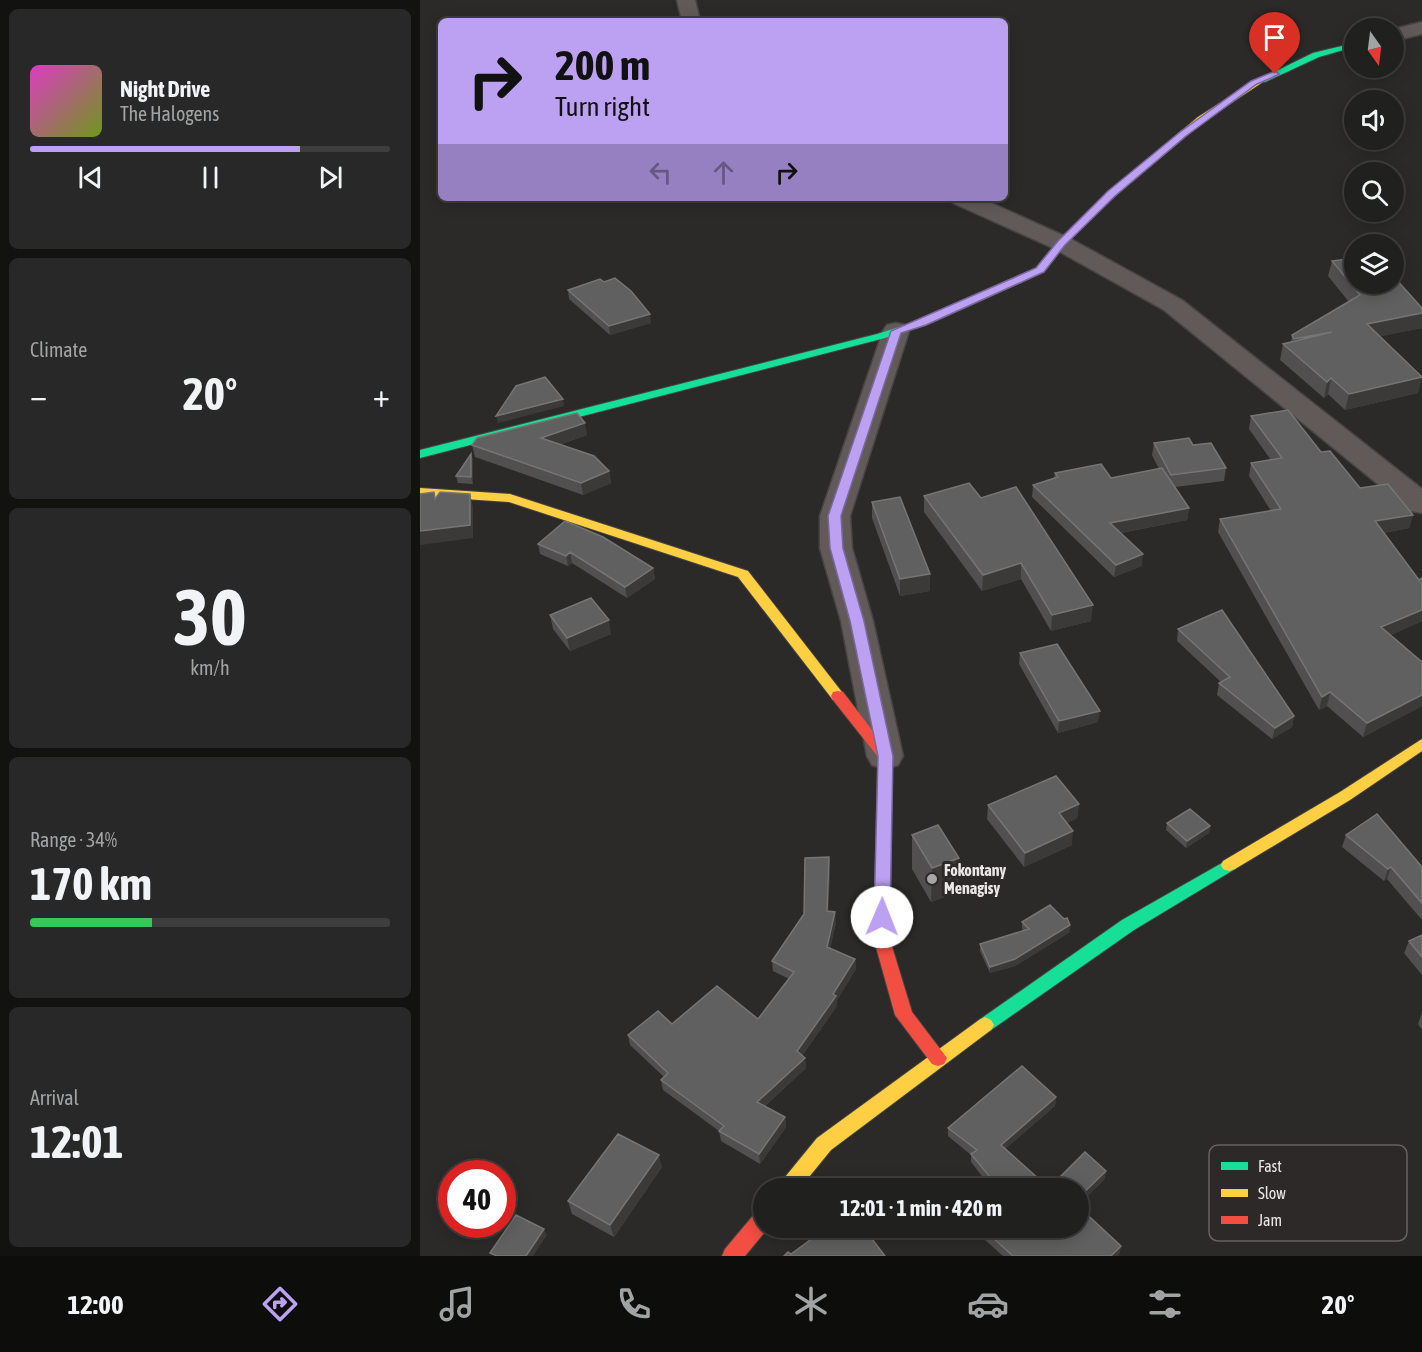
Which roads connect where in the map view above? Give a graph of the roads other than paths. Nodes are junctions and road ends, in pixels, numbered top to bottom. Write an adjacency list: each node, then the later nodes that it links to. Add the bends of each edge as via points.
1 (686, 0): 2 (street)
2 (690, 18)
3 (1422, 28): 4 (street)
4 (1404, 32)
5 (1344, 48): 7 (street, via 1316,55 1254,83 1201,119)
6 (968, 201): 7 (street)
7 (1061, 243): 8 (street, via 1040,270); 11 (street, via 1173,305)
8 (896, 331): 9 (street); 13 (street, via 835,516 836,548 857,621)
9 (420, 454)
10 (420, 492): 13 (street, via 510,498 743,574)
11 (1422, 504)
12 (1422, 744): 14 (street, via 1345,796 1128,925)
13 (885, 756): 14 (street, via 882,940 904,1015)
14 (938, 1058): 15 (street, via 825,1144)
15 (796, 1178)
16 (753, 1231): 17 (street)
17 (732, 1256)

